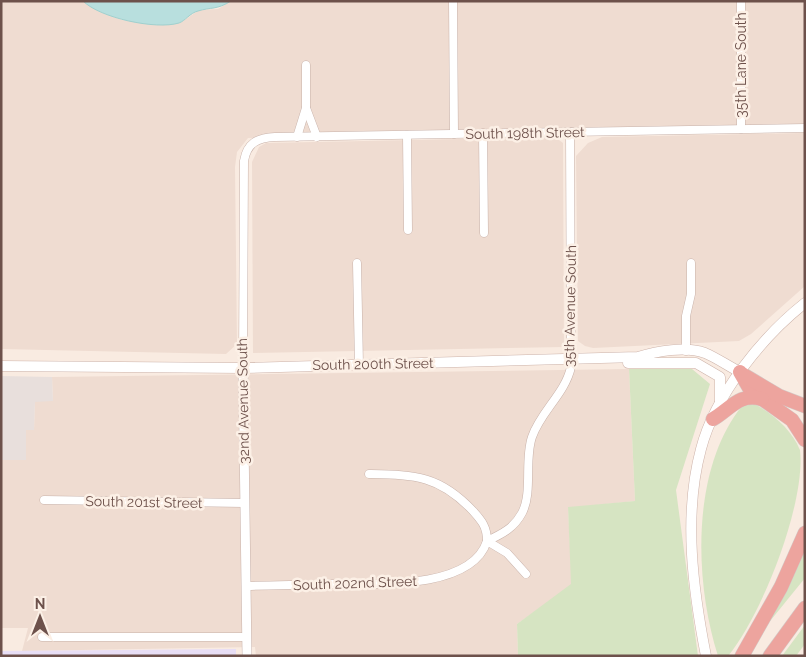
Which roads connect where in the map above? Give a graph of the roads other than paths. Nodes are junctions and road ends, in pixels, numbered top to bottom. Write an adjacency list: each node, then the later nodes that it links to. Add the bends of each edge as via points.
1 (453, 1): 9 (street)
2 (741, 1): 6 (street, 35th Lane South)
3 (306, 64): 4 (street)
4 (306, 108): 11 (street); 12 (street)
5 (805, 128): 6 (street, South 198th Street)
6 (741, 129): 7 (street, South 198th Street)
7 (570, 132): 8 (street, South 198th Street); 21 (street, 35th Avenue South)
8 (483, 133): 9 (street, South 198th Street); 15 (street)
9 (454, 134): 10 (street, South 198th Street)
10 (407, 135): 12 (street, South 198th Street); 14 (street)
11 (296, 137): 12 (street, South 198th Street); 13 (street, South 198th Street, via 263,138)
12 (317, 137)
13 (248, 146): 24 (street, 32nd Avenue South, via 243,171)
14 (408, 230)
15 (484, 233)
16 (691, 263): 19 (street, via 692,294 686,316)
17 (357, 264): 22 (street)
18 (805, 303): 25 (main road, via 782,322)
19 (686, 351): 20 (main road, South 200th Street); 25 (main road, South 200th Street, via 703,352)
20 (616, 357): 21 (main road, South 200th Street); 27 (main road, via 624,363 701,365 720,377)
21 (572, 359): 22 (main road, South 200th Street); 35 (street, 35th Avenue South, via 569,376 544,412 531,438 522,513 511,528)
22 (359, 365): 24 (main road, South 200th Street)
23 (1, 366): 24 (main road, South 200th Street)
24 (243, 368): 33 (street, 32nd Avenue South)
25 (740, 372): 26 (highway, via 751,391); 27 (main road); 28 (highway, via 779,396)
26 (762, 400): 29 (highway, via 753,396 742,398); 30 (highway, via 792,420)
27 (719, 405): 29 (main road)
28 (805, 406)
29 (713, 419): 42 (main road, via 701,448 692,501 698,614)
30 (805, 440)
31 (369, 474): 35 (street, via 419,476 443,485 481,520 486,528)
32 (44, 500): 33 (street, South 201st Street)
33 (244, 504): 37 (street, 32nd Avenue South)
34 (805, 533): 43 (highway, via 781,587)
35 (487, 541): 36 (street, via 514,559); 37 (street, South 202nd Street, via 481,554 465,566 425,580)
36 (526, 574)
37 (246, 586): 40 (street, 32nd Avenue South)
38 (805, 608): 44 (highway)
39 (42, 637): 40 (street)
40 (246, 637): 41 (street, 32nd Avenue South)
41 (247, 656)
42 (706, 656)
43 (742, 656)
44 (770, 656)

